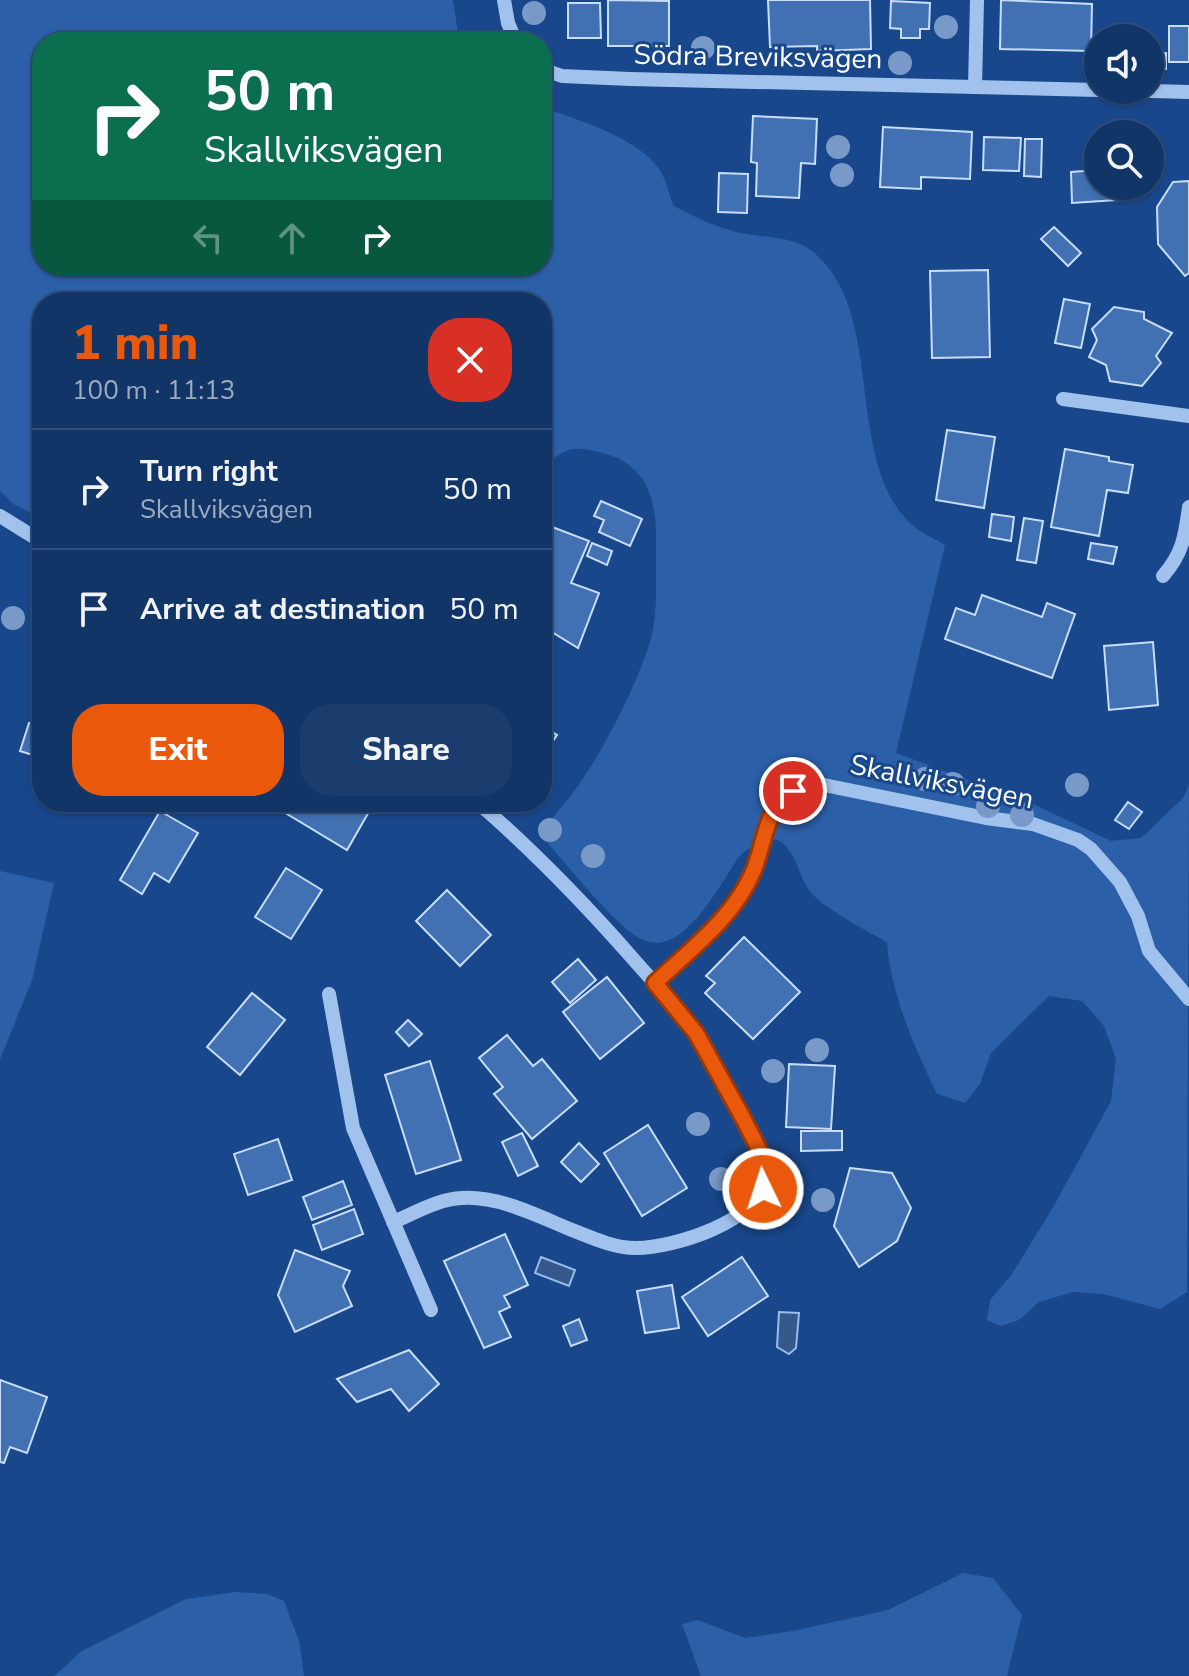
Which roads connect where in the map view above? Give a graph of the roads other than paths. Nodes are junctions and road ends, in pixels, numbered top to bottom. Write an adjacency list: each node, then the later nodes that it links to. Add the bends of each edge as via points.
1 (504, 0): 3 (street)
2 (977, 0): 5 (street)
3 (512, 32)
4 (552, 72): 5 (street, Södra Breviksvägen)
5 (975, 87): 6 (street, Södra Breviksvägen)
6 (1084, 90)
7 (1164, 91): 8 (street)
8 (1189, 92)
9 (1063, 399): 10 (street)
10 (1189, 416)
11 (1189, 507): 14 (street, via 1177,560)
12 (0, 516): 13 (street)
13 (32, 536)
14 (1163, 576)
15 (488, 812): 16 (street, via 548,867)
16 (655, 983): 18 (street, Skallviksvägen, via 738,897 783,798 808,785 824,785 1033,824 1078,840 1120,882 1149,951); 19 (street, via 696,1033 764,1159 763,1189 746,1210 687,1239 634,1248 483,1200 439,1202)
17 (329, 994): 19 (street, via 353,1128)
18 (1189, 999)
19 (393, 1222): 20 (street)
20 (431, 1310)

